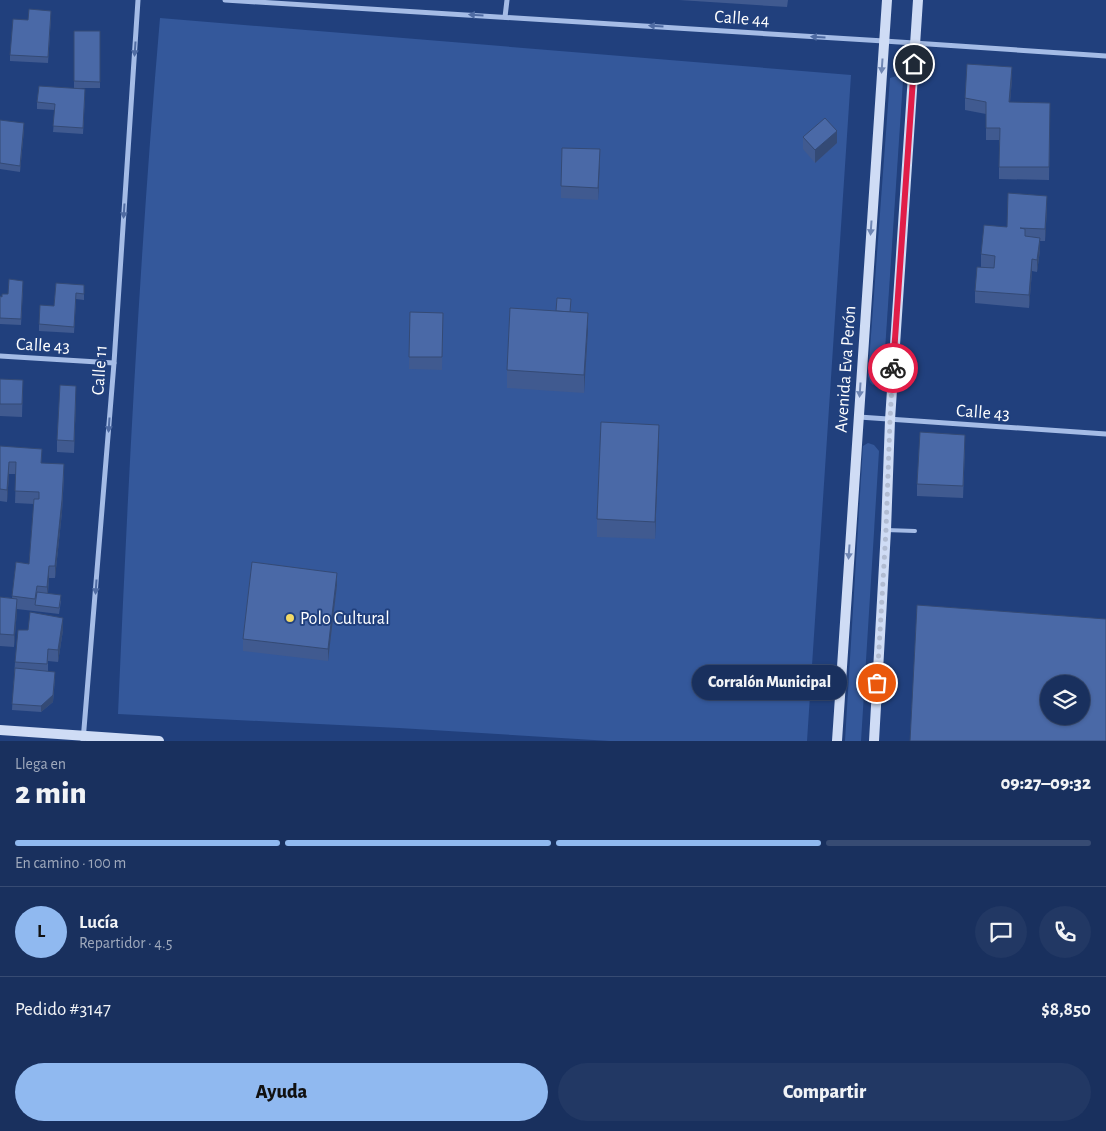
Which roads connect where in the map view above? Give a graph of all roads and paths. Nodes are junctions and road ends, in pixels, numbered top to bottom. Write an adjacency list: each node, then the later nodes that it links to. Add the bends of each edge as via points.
1 (138, 0): 11 (street, Calle 11, one-way to 11)
2 (226, 0): 6 (street, Calle 44, one-way to 2)
3 (507, 0): 6 (street)
4 (887, 0): 7 (main road, Avenida Eva Perón)
5 (918, 0): 8 (main road)
6 (505, 17): 7 (street, Calle 44, one-way to 6)
7 (884, 41): 8 (street, Calle 44); 12 (main road, Avenida Eva Perón, one-way to 12)
8 (915, 44): 9 (street, Calle 44); 13 (main road)
9 (1106, 56)
10 (0, 356): 11 (street, Calle 43)
11 (114, 363): 18 (street, Calle 11, one-way to 18)
12 (858, 417): 13 (street, Calle 43); 20 (main road, Avenida Eva Perón, one-way to 20)
13 (890, 420): 14 (street, Calle 43); 15 (main road)
14 (1106, 434)
15 (886, 530): 16 (lane); 21 (main road)
16 (915, 531)
17 (0, 730): 18 (main road)
18 (83, 738): 19 (main road)
19 (159, 741)
20 (837, 741)
21 (874, 741)

